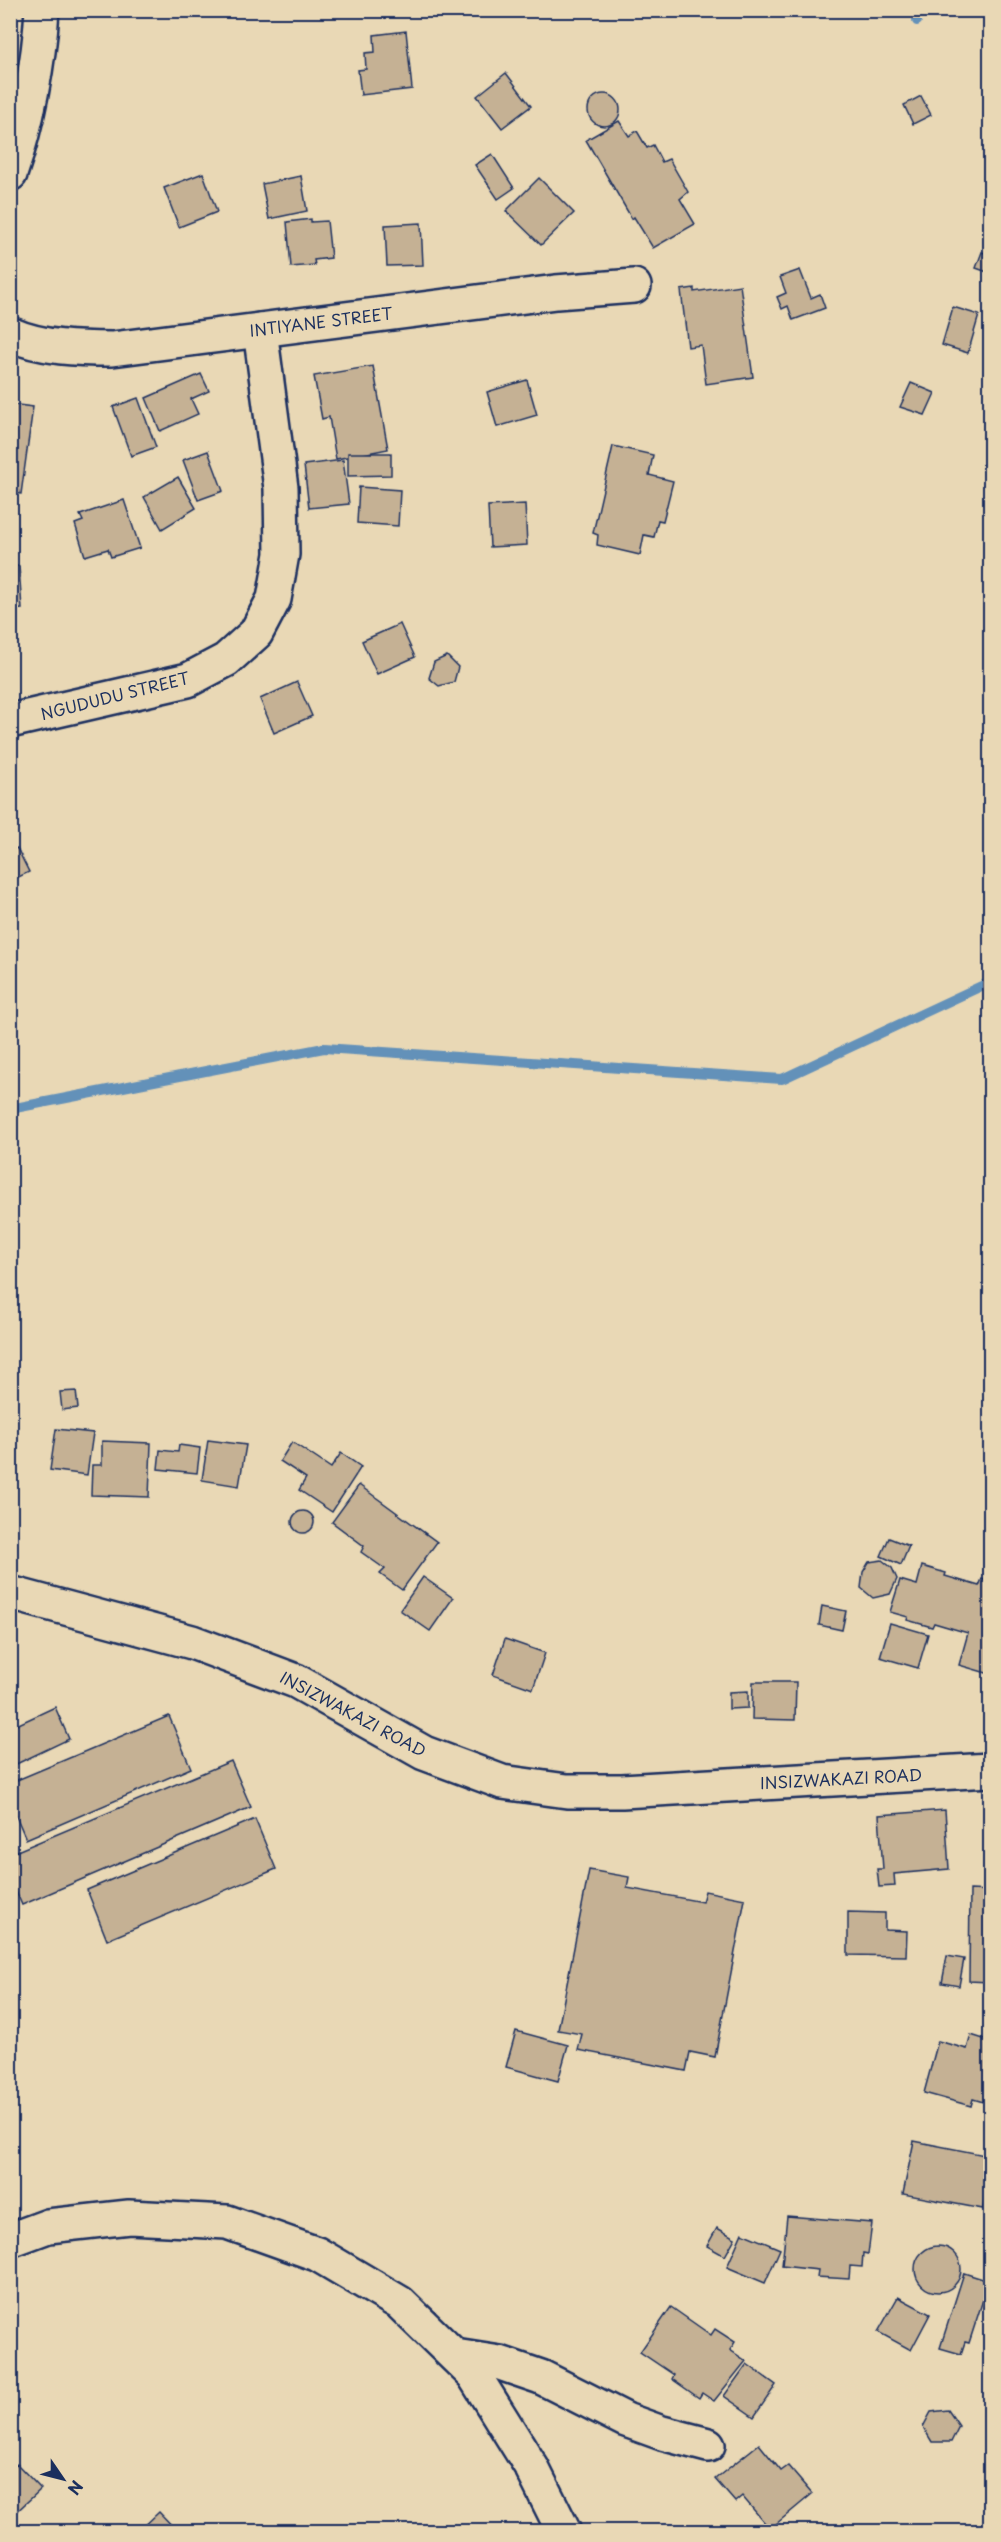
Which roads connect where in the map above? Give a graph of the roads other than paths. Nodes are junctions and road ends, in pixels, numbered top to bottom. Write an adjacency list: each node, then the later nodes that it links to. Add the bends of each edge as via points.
1 (42, 10): 2 (street, via 18,152)
2 (10, 174)
3 (634, 286): 4 (street, INTIYANE STREET, via 555,292)
4 (260, 330): 5 (street, INTIYANE STREET, via 112,349 51,345); 6 (street, NGUDUDU STREET, via 281,488 282,554 274,599 256,633 226,660 188,680)
5 (10, 334)
6 (10, 721)
7 (10, 1593): 8 (street, INSIZWAKAZI ROAD, via 192,1642 296,1681 424,1753 502,1782 567,1791 622,1791)
8 (990, 1770)
9 (10, 2240): 10 (street, via 48,2226 129,2217 227,2222 317,2254 400,2303)
10 (455, 2356): 11 (street, via 500,2363 626,2420); 12 (street, via 480,2384 532,2468)
11 (708, 2445)
12 (564, 2532)

